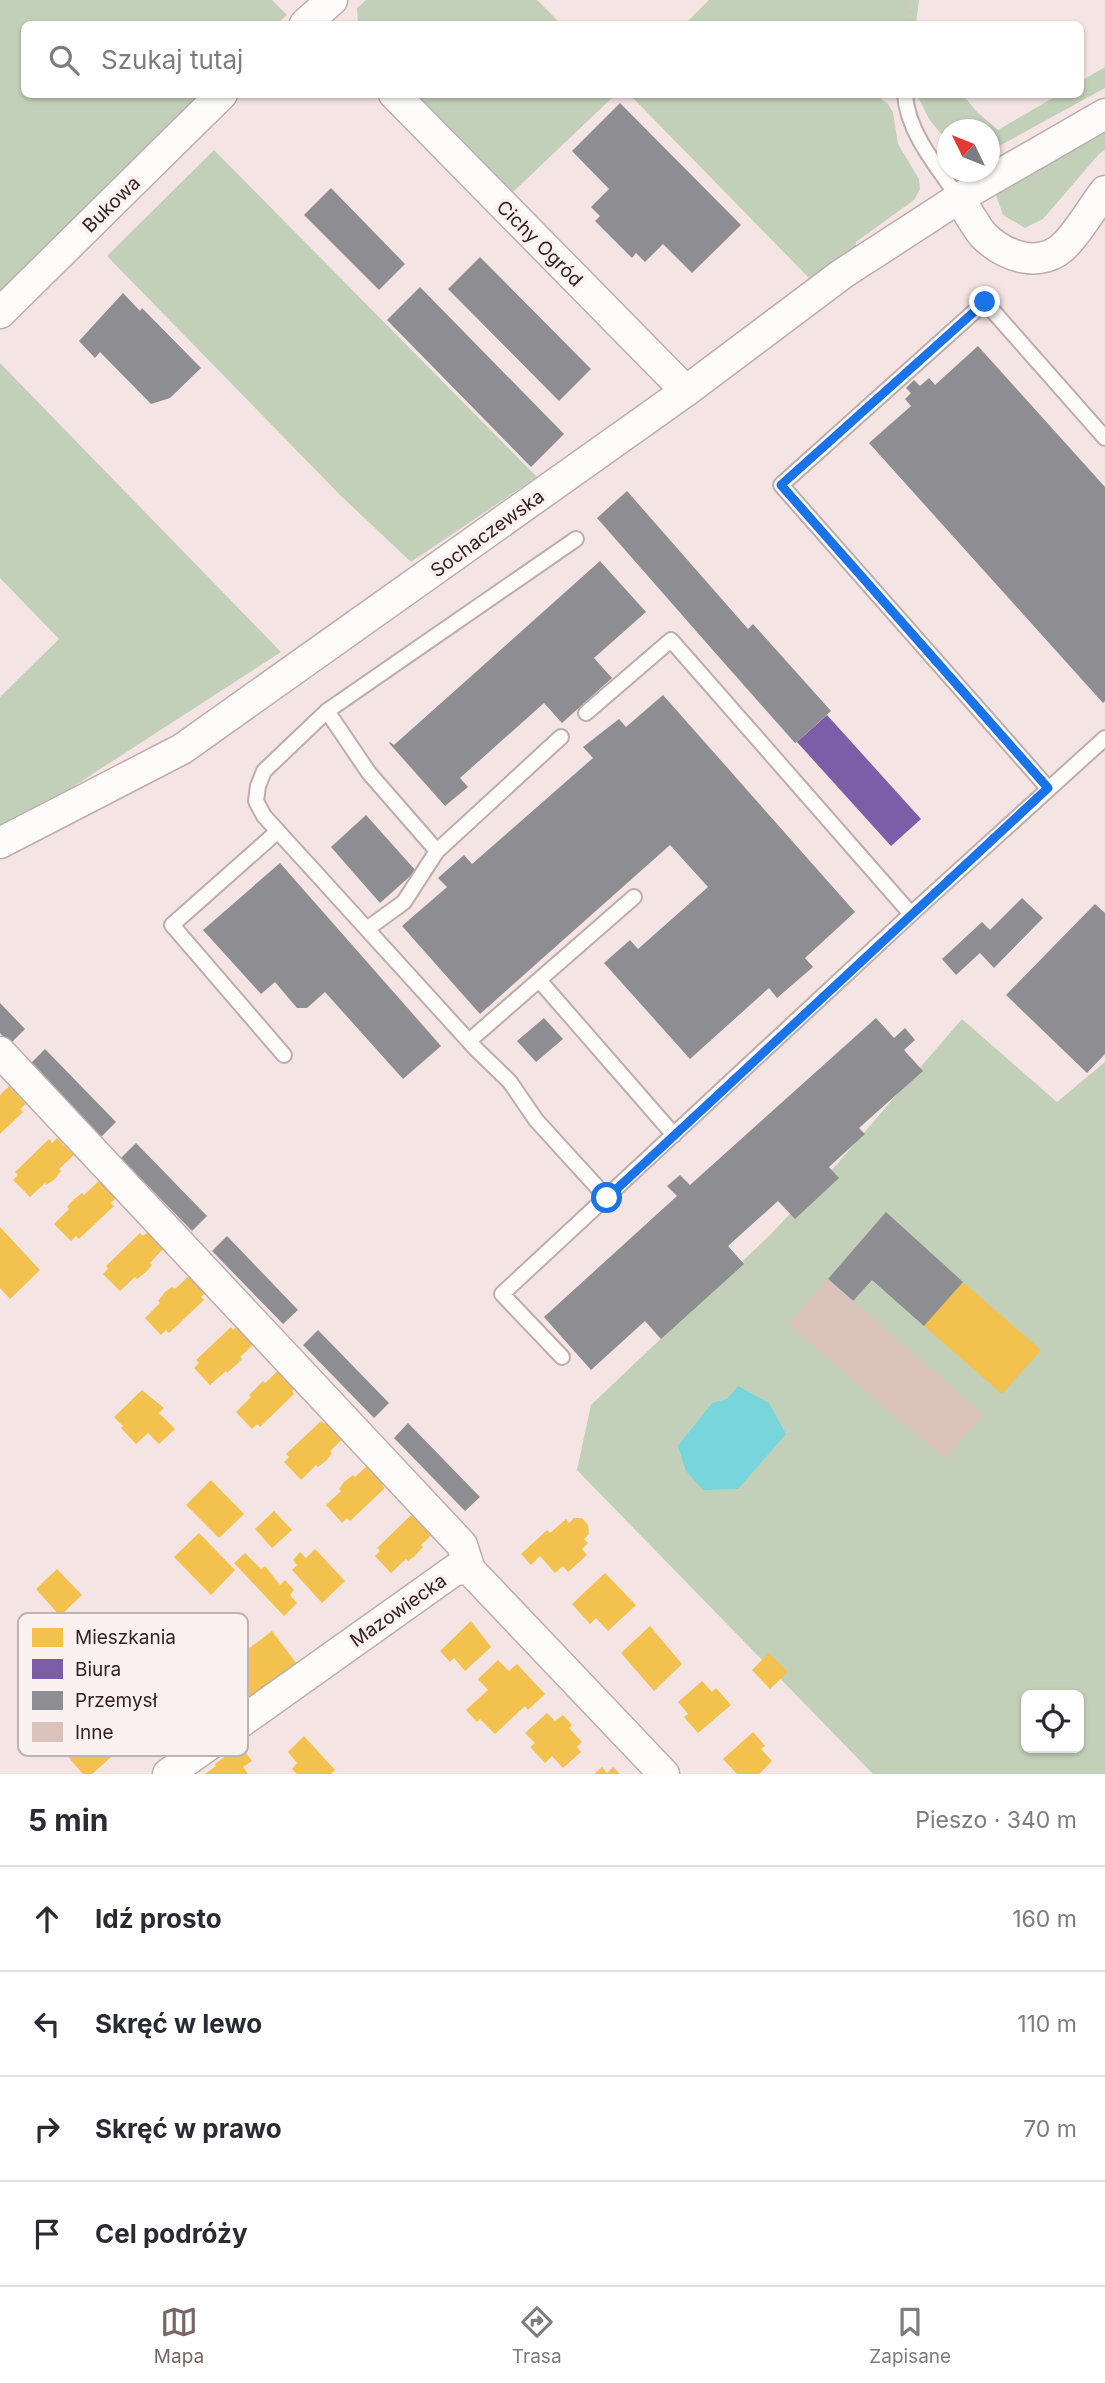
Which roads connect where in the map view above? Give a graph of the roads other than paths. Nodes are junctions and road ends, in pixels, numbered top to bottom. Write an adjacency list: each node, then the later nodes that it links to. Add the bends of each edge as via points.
1 (218, 98): 7 (street, Bukowa)
2 (398, 98): 8 (street, Cichy Ogród)
3 (906, 98): 6 (lane, via 918,135)
4 (1105, 114): 6 (street, Sochaczewska)
5 (1105, 191): 6 (street, via 1065,246 1030,259 1004,251 983,234)
6 (959, 198): 8 (street, Sochaczewska, via 842,274)
7 (0, 313)
8 (686, 391): 17 (street, Sochaczewska, via 182,749)
9 (1105, 439): 15 (lane, via 985,302 781,485)
10 (576, 539): 11 (lane)
11 (327, 711): 16 (lane, via 264,771 256,801); 18 (lane, via 369,773)
12 (586, 713): 20 (lane, via 671,640)
13 (561, 737): 18 (lane)
14 (1105, 737): 15 (lane)
15 (1048, 788): 20 (lane)
16 (278, 831): 21 (lane); 25 (lane, via 172,925)
17 (0, 842)
18 (437, 851): 21 (lane, via 404,902)
19 (634, 897): 22 (lane)
20 (911, 914): 26 (lane)
21 (367, 929): 23 (lane)
22 (539, 980): 23 (lane); 26 (lane)
23 (470, 1041): 27 (lane)
24 (0, 1052): 29 (street, via 462,1545)
25 (284, 1055)
26 (674, 1135): 27 (lane)
27 (607, 1198): 28 (lane, via 502,1294)
28 (562, 1357)
29 (470, 1570): 30 (street, Mazowiecka, via 456,1569); 33 (street, Mazowiecka)
30 (248, 1718)
31 (194, 1756): 32 (street, Mazowiecka)
32 (169, 1774)
33 (664, 1774)

